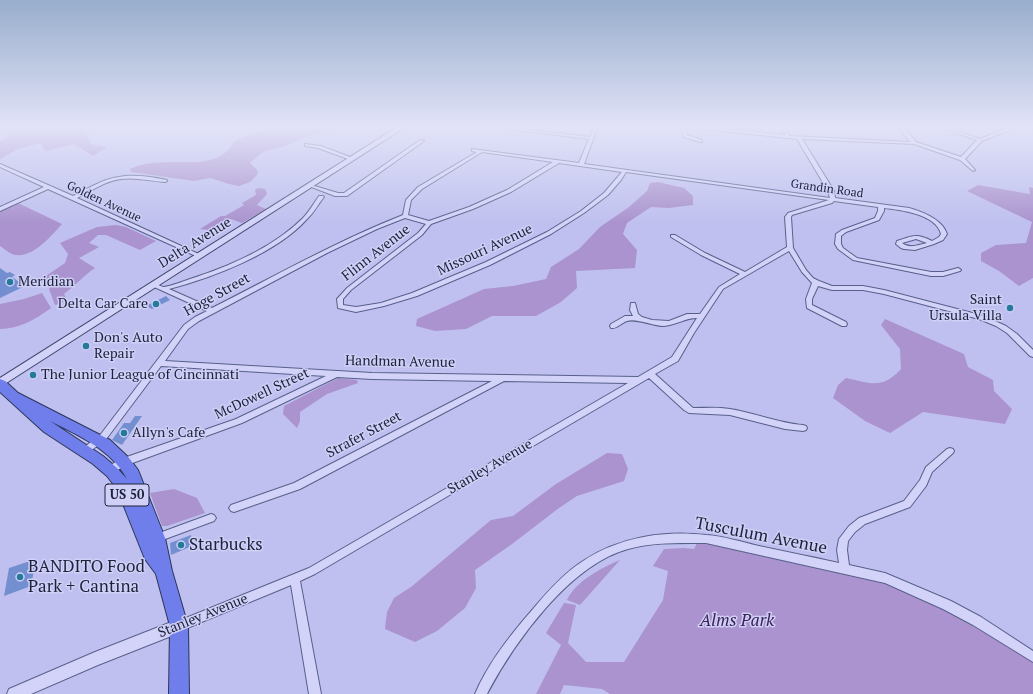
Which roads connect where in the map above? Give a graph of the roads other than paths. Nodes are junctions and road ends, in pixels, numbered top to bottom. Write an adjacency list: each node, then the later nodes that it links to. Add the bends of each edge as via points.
1 (398, 158): 14 (street, via 342,196)
2 (469, 158): 21 (street, via 420,188 409,200)
3 (529, 158): 8 (street, Grandin Road)
4 (583, 158): 10 (street)
5 (811, 158): 18 (street, via 831,191)
6 (353, 159): 14 (main road, Delta Avenue)
7 (962, 159): 11 (street)
8 (557, 162): 10 (street, Grandin Road); 22 (street, via 493,198)
9 (0, 165): 15 (street, Golden Avenue)
10 (581, 165): 12 (street, Grandin Road)
11 (973, 170)
12 (625, 171): 18 (street, Grandin Road); 31 (street, Missouri Avenue, via 610,190 590,207 548,234 504,256 388,304 354,310 342,308)
13 (165, 181): 17 (street, via 118,178)
14 (311, 186): 26 (main road, Delta Avenue)
15 (48, 187): 17 (street, Golden Avenue); 20 (street)
16 (321, 196): 30 (street, via 305,219 267,247 234,264)
17 (73, 198): 26 (street, Golden Avenue)
18 (833, 199): 19 (street, Grandin Road); 25 (street, via 790,214)
19 (881, 206): 24 (street, Grandin Road, via 916,212 933,220 944,232 942,238); 27 (street, via 877,219 844,231 838,236 838,244 843,252 855,259 931,274)
20 (0, 209)
21 (405, 216): 22 (street); 33 (street, Hoge Street, via 325,252)
22 (429, 223): 31 (street, Flinn Avenue, via 420,234 349,289)
23 (673, 236): 28 (street)
24 (932, 243): 24 (street, via 918,237 898,242 909,249)
25 (790, 248): 28 (street, Stanley Avenue); 29 (street, via 800,266)
26 (200, 256): 30 (main road, Delta Avenue)
27 (958, 270)
28 (745, 274): 34 (street, Stanley Avenue, via 721,288)
29 (816, 282): 36 (street, via 808,306); 38 (street, via 835,288 862,288 891,294 978,317 993,322 1019,339)
30 (159, 287): 33 (street); 44 (main road, Delta Avenue)
31 (339, 304)
32 (633, 304): 35 (street, via 633,310)
33 (212, 311): 39 (street, Hoge Street, via 186,327)
34 (703, 316): 35 (street, via 691,316 662,324); 41 (street, Stanley Avenue, via 676,359)
35 (642, 319): 37 (street, via 627,318)
36 (844, 324)
37 (613, 326)
38 (1033, 354)
39 (159, 363): 40 (street, Handman Avenue); 48 (street, Hoge Street)
40 (335, 374): 42 (street, Handman Avenue); 51 (street, McDowell Street, via 239,421)
41 (650, 374): 43 (street, Stanley Avenue); 47 (street, via 692,411 730,412 771,421 789,428)
42 (504, 377): 43 (street, Handman Avenue); 52 (street, Strafer Street, via 297,486)
43 (640, 380): 57 (street, Stanley Avenue, via 326,564)
44 (0, 383): 45 (highway, US 50)
45 (13, 396): 46 (highway, US 50); 48 (highway, US 50)
46 (43, 422): 48 (highway, via 70,428 92,442); 49 (highway, US 50)
47 (804, 428)
48 (99, 441): 49 (street, Hoge Street); 51 (highway, US 50, via 105,444)
49 (85, 451): 51 (highway, US 50)
50 (950, 451): 55 (street, via 929,470 923,483 907,504 862,521 852,529 844,539 842,550)
51 (117, 466): 54 (highway, US 50, via 132,475); 56 (highway, US 50, via 151,553)
52 (234, 508)
53 (211, 518): 54 (street)
54 (157, 538): 56 (highway, US 50)
55 (845, 569): 59 (street, Tusculum Avenue, via 885,578 924,594 977,621); 63 (street, Tusculum Avenue, via 706,539 654,539 620,547 588,562 569,577 542,605 504,653)
56 (164, 571): 58 (highway, US 50)
57 (295, 578): 58 (street, Stanley Avenue); 62 (street)
58 (179, 626): 60 (street, Stanley Avenue); 61 (highway, US 50)
59 (1033, 657)
60 (14, 694)
61 (179, 694)
62 (315, 694)
63 (481, 694)

